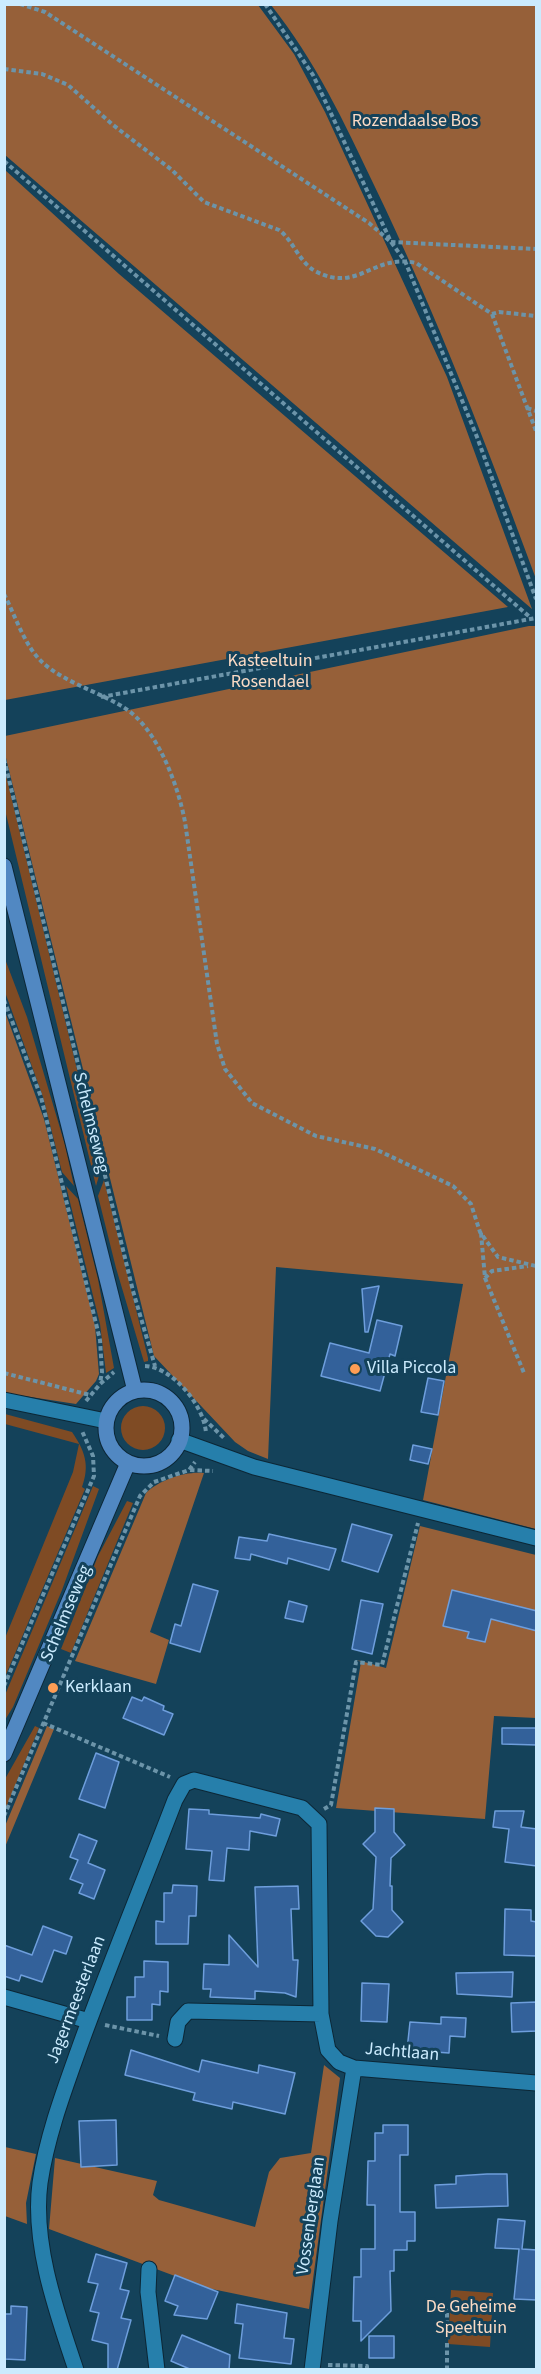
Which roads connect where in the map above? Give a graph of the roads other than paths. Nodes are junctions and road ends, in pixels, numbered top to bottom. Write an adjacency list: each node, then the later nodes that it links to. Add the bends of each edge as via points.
1 (4, 866): 2 (main road, Schelmseweg)
2 (135, 1391): 4 (main road, via 119,1400); 5 (main road, via 156,1392 174,1406 180,1419)
3 (4, 1400): 4 (street)
4 (106, 1421): 6 (main road, via 114,1451)
5 (179, 1440): 6 (main road, via 167,1458 154,1465); 7 (street, via 254,1467)
6 (128, 1463): 8 (main road, Schelmseweg)
7 (537, 1539)
8 (4, 1754)
9 (4, 1997): 11 (street)
10 (321, 2014): 11 (street, Jagermeesterlaan, via 319,1824 302,1808 194,1780 184,1784 175,1800); 12 (street, via 188,2011 178,2022); 13 (street, Jachtlaan, via 328,2050 339,2062)
11 (89, 2021): 17 (street, Jagermeesterlaan, via 62,2098 40,2184 41,2246)
12 (175, 2039)
13 (354, 2068): 14 (street, Jachtlaan); 16 (street, Vossenberglaan)
14 (537, 2083)
15 (149, 2269): 18 (street)
16 (312, 2367)
17 (75, 2370)
18 (157, 2370)

